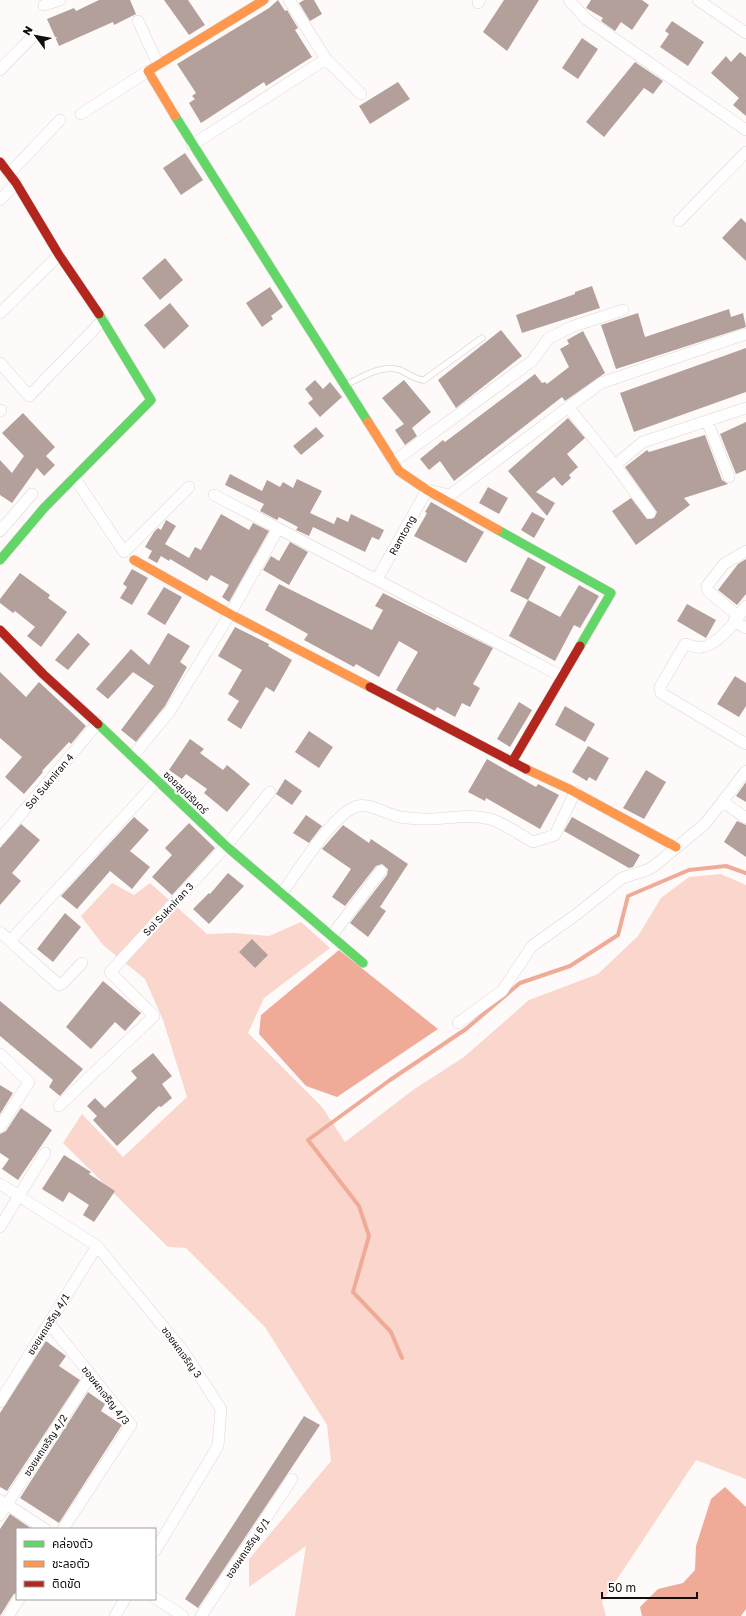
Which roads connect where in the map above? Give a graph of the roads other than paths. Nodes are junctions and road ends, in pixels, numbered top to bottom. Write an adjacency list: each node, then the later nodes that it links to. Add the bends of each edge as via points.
1 (60, 0): 6 (street)
2 (264, 0): 11 (street)
3 (289, 0): 10 (street)
4 (569, 0): 17 (street, via 586,19)
5 (698, 0): 8 (street)
6 (44, 5)
7 (138, 21): 11 (street)
8 (746, 33)
9 (33, 36): 12 (street)
10 (326, 59): 14 (street); 18 (street)
11 (158, 64): 13 (street)
12 (0, 70)
13 (148, 71): 15 (street); 18 (street)
14 (361, 94)
15 (81, 114)
16 (60, 120): 21 (street)
17 (746, 130)
18 (192, 145): 32 (street)
19 (746, 152): 24 (street)
20 (0, 162): 21 (street)
21 (9, 174): 22 (street)
22 (16, 183): 23 (street); 25 (street)
23 (0, 200)
24 (679, 221)
25 (59, 255): 27 (street); 28 (street)
26 (623, 310): 36 (street, via 571,327 548,339 532,361)
27 (0, 313)
28 (102, 320): 31 (street, via 29,396); 38 (street, via 151,400)
29 (746, 334): 33 (street, via 601,384)
30 (482, 338): 32 (lane, via 424,380 387,368)
31 (0, 363)
32 (344, 386): 36 (street)
33 (569, 408): 37 (street); 41 (street, via 450,495)
34 (746, 408): 35 (street)
35 (707, 421): 37 (street, via 643,442); 39 (street)
36 (393, 462): 41 (street, via 399,471)
37 (615, 465): 44 (street)
38 (74, 477): 40 (street, via 124,552); 48 (street)
39 (729, 477)
40 (189, 487)
41 (427, 490): 50 (street, Ramtong); 56 (street, via 611,593)
42 (32, 494): 46 (street)
43 (214, 495): 45 (street)
44 (650, 513)
45 (278, 529): 50 (street); 52 (street)
46 (0, 531)
47 (746, 551): 53 (street, via 724,564 708,586 708,591)
48 (0, 560)
49 (134, 560): 52 (street)
50 (377, 579): 56 (street)
51 (746, 606): 53 (street)
52 (230, 614): 59 (street, via 170,711); 60 (street)
53 (736, 618): 54 (street); 58 (street, via 714,642 702,648 685,644 660,687 661,693)
54 (746, 628)
55 (0, 630): 57 (street, ซอยสุขนิรันดร์, via 43,674)
56 (561, 676): 60 (street)
57 (98, 723): 59 (street, ซอยสุขนิรันดร์); 67 (street, Soi Sukniran 4)
58 (746, 744)
59 (133, 756): 62 (street, ซอยสุขนิรันดร์)
60 (512, 762): 64 (street)
61 (746, 771): 65 (street)
62 (158, 780): 68 (street, ซอยสุขนิรันดร์); 74 (street)
63 (270, 792): 68 (street, Soi Sukniran 3)
64 (575, 792): 69 (street); 71 (street, via 555,835 533,842 493,820 469,815 424,819 390,815 359,805 342,815 329,829)
65 (723, 802): 66 (street); 69 (street, via 705,824)
66 (746, 818)
67 (0, 838)
68 (226, 846): 71 (street, ซอยสุขนิรันดร์); 79 (street, Soi Sukniran 3, via 110,972 154,1016)
69 (676, 847): 77 (street, via 647,870 622,878 532,946 502,991)
70 (381, 871): 73 (street)
71 (282, 893): 73 (street, ซอยสุขนิรันดร์)
72 (0, 932): 74 (street)
73 (332, 935): 76 (street, ซอยสุขนิรันดร์)
74 (10, 941): 75 (street, via 59,985)
75 (82, 963)
76 (363, 963)
77 (458, 1023)
78 (0, 1054): 80 (street, via 29,1082)
79 (59, 1106)
80 (0, 1127)
81 (45, 1153): 83 (street)
82 (0, 1184): 83 (street, ซอยผถเจริญ 3)
83 (19, 1196): 84 (street); 85 (street, ซอยผถเจริญ 3)
84 (0, 1227)
85 (96, 1246): 86 (street, ซอยผถเจริญ 4/1); 94 (street, ซอยผถเจริญ 3, via 184,1352 221,1409 218,1446)
86 (49, 1323): 87 (street, ซอยผถเจริญ 4/3); 88 (street, ซอยผถเจริญ 4/1)
87 (91, 1375): 90 (street, ซอยผถเจริญ 4/2); 93 (street, ซอยผถเจริญ 4/3, via 131,1425)
88 (0, 1402)
89 (292, 1479): 101 (street, ซอยผถเจริญ 6/1)
90 (4, 1502): 91 (street, ซอยผถเจริญ 4/2); 92 (street)
91 (0, 1515)
92 (43, 1528)
93 (64, 1528)
94 (156, 1548)
95 (156, 1599): 100 (street)
96 (18, 1600): 98 (street)
97 (124, 1600): 99 (street)
98 (8, 1616)
99 (115, 1616)
100 (183, 1616)
101 (201, 1616)

